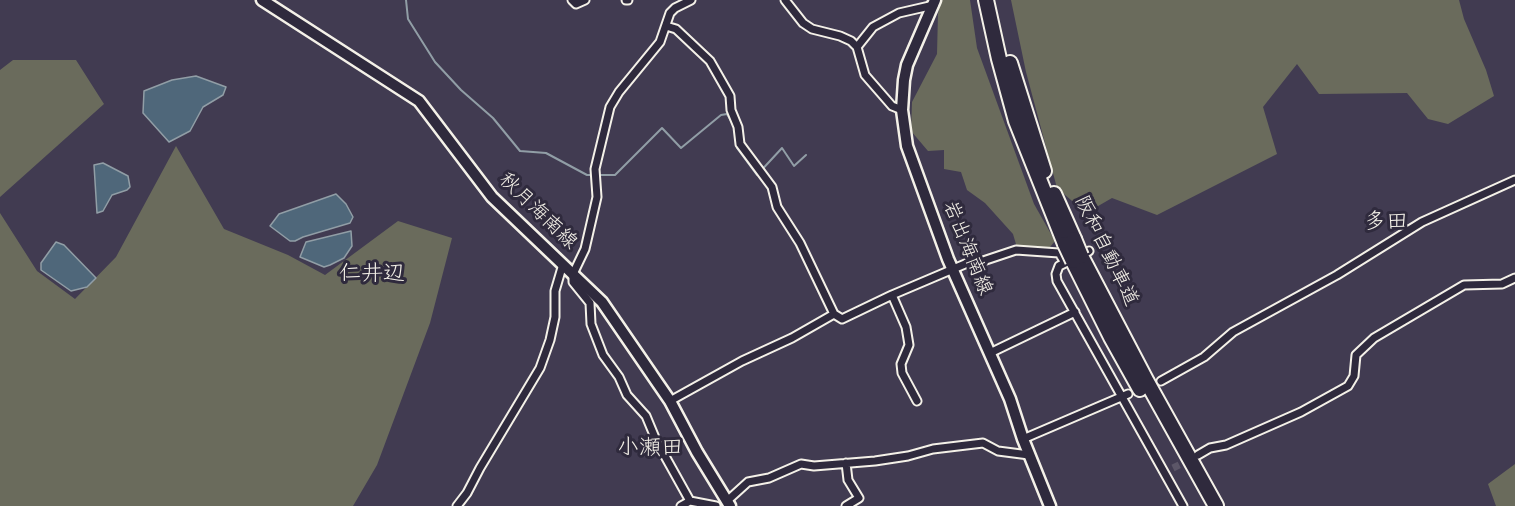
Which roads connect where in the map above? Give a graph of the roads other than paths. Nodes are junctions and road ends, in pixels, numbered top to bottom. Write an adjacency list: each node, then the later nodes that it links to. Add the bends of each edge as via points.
1 (262, 0): 15 (main road, 秋月海南線, via 419,101 492,197)
2 (572, 0): 3 (street, via 576,4)
3 (585, 0)
4 (691, 0): 9 (street, via 670,13)
5 (785, 0): 10 (street, via 802,23 840,36)
6 (986, 0): 13 (highway, 阪和自動車道, via 1016,121)
7 (994, 0): 13 (highway, 阪和自動車道, via 1024,112)
8 (935, 2): 10 (street, via 899,13 873,27); 11 (main road, 岩出海南線, via 907,65)
9 (666, 26): 17 (street, via 660,42 610,107 595,168 597,197 585,249); 21 (street, via 676,29 710,61 730,96 740,144 772,188 777,207 800,243)
10 (857, 47): 11 (street, via 865,75 892,106)
11 (902, 110): 16 (main road, 岩出海南線, via 907,146)
12 (1515, 180): 23 (street, via 1422,222 1337,275 1233,332 1204,357)
13 (1069, 241): 14 (highway, 阪和自動車道, bridge)
14 (1077, 258): 16 (street, via 1022,250); 20 (street, via 1059,266 1056,274); 41 (highway, 阪和自動車道, via 1111,338); 42 (highway, 阪和自動車道)
15 (563, 264): 17 (main road, 秋月海南線); 35 (street, via 555,291 550,340 540,368)
16 (952, 269): 19 (street); 22 (main road, 岩出海南線)
17 (573, 274): 25 (main road, 秋月海南線, via 602,302); 33 (street, via 575,287 590,303 591,324 603,355 627,395 646,416)
18 (1515, 278): 28 (street, via 1502,284 1464,285 1374,339 1356,355 1354,376 1348,386 1301,412)
19 (892, 295): 21 (street, via 842,319); 26 (street, via 909,345 901,364 902,373)
20 (1075, 312): 22 (street); 24 (street)
21 (834, 314): 25 (street)
22 (990, 353): 27 (main road, 岩出海南線)
23 (1161, 381)
24 (1125, 394): 27 (street); 32 (street)
25 (670, 401): 34 (main road, 秋月海南線)
26 (917, 401)
27 (1023, 439): 29 (main road, 岩出海南線)
28 (1198, 454)
29 (1029, 455): 30 (street, via 998,451 983,443); 39 (main road, 岩出海南線)
30 (846, 463): 34 (street, via 801,464 748,483); 38 (street, via 848,480 859,498)
31 (1173, 468): 32 (street)
32 (1164, 473): 40 (street)
33 (690, 501): 36 (street); 37 (street)
34 (729, 503)
35 (457, 506)
36 (681, 506)
37 (716, 506)
38 (846, 506)
39 (1050, 506)
40 (1183, 506)
41 (1206, 506)
42 (1216, 506)

